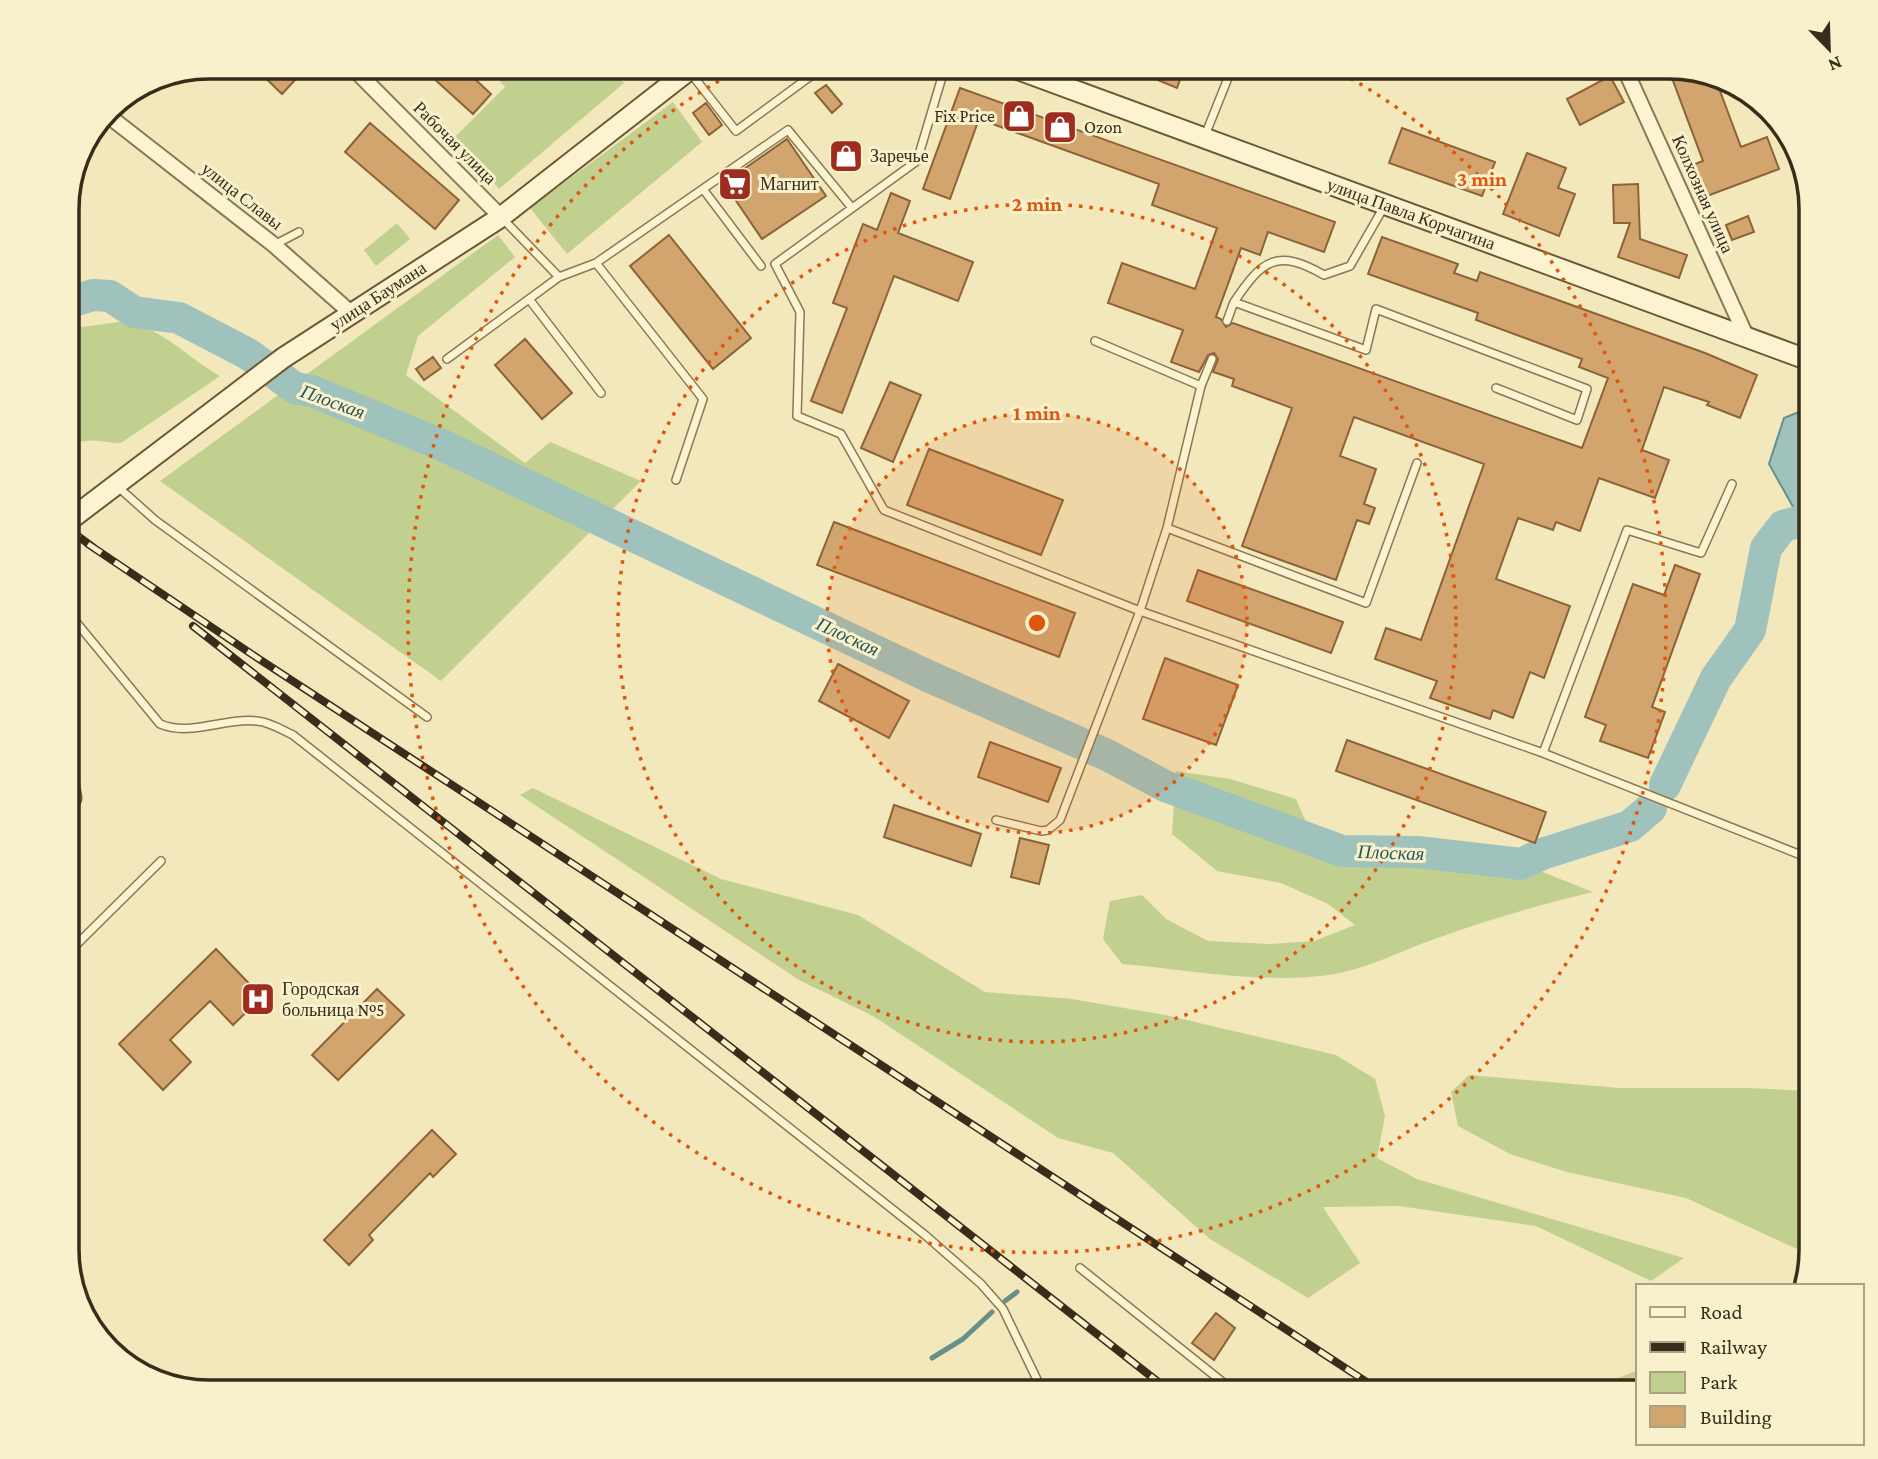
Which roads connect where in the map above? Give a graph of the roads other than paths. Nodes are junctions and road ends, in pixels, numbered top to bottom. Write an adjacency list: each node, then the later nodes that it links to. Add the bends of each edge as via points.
1 (365, 79): 14 (street, Рабочая улица)
2 (677, 79): 14 (main road, улица Баумана)
3 (699, 79): 4 (lane, via 736,131)
4 (806, 79)
5 (941, 79): 13 (lane, via 917,161)
6 (1046, 79): 10 (main road, улица Павла Корчагина)
7 (1228, 79): 10 (lane)
8 (1630, 79): 24 (street, Колхозная улица)
9 (114, 120): 16 (street, улица Славы)
10 (1204, 138): 12 (main road, улица Павла Корчагина)
11 (703, 189): 13 (lane, via 789,130); 17 (lane); 18 (lane)
12 (1385, 205): 21 (lane, via 1350,266 1324,275 1299,260 1271,263 1253,273); 24 (main road, улица Павла Корчагина)
13 (852, 208): 38 (lane, via 775,264 800,312 797,416 841,434 884,510)
14 (501, 217): 19 (lane); 22 (main road, улица Баумана)
15 (299, 232): 16 (lane)
16 (274, 245): 22 (street, улица Славы)
17 (596, 262): 19 (lane); 33 (lane, via 703,399)
18 (761, 266)
19 (559, 277): 20 (lane)
20 (528, 299): 27 (lane); 31 (lane)
21 (1234, 302): 23 (lane); 30 (lane, via 1366,350 1376,309 1587,389 1577,419)
22 (351, 313): 34 (main road, улица Баумана)
23 (1227, 321)
24 (1746, 337): 26 (main road, улица Павла Корчагина)
25 (1095, 341): 29 (lane)
26 (1799, 357)
27 (447, 359)
28 (1212, 359): 29 (lane)
29 (1201, 386): 37 (lane)
30 (1496, 388)
31 (601, 393)
32 (1417, 463): 37 (lane, via 1366,603)
33 (676, 480)
34 (114, 484): 36 (main road, улица Баумана); 40 (lane, via 155,520)
35 (1732, 484): 41 (lane, via 1701,553 1627,530)
36 (79, 512)
37 (1167, 528): 38 (lane)
38 (1140, 611): 41 (lane); 42 (lane, via 1066,808 1053,827 1041,831)
39 (79, 626): 47 (lane, via 160,724 180,729 260,721 293,735 925,1235 1003,1309)
40 (428, 717)
41 (1543, 753): 43 (lane)
42 (996, 820)
43 (1799, 854)
44 (162, 860): 45 (lane)
45 (79, 942)
46 (1080, 1268): 48 (lane)
47 (1037, 1380)
48 (1220, 1380)

